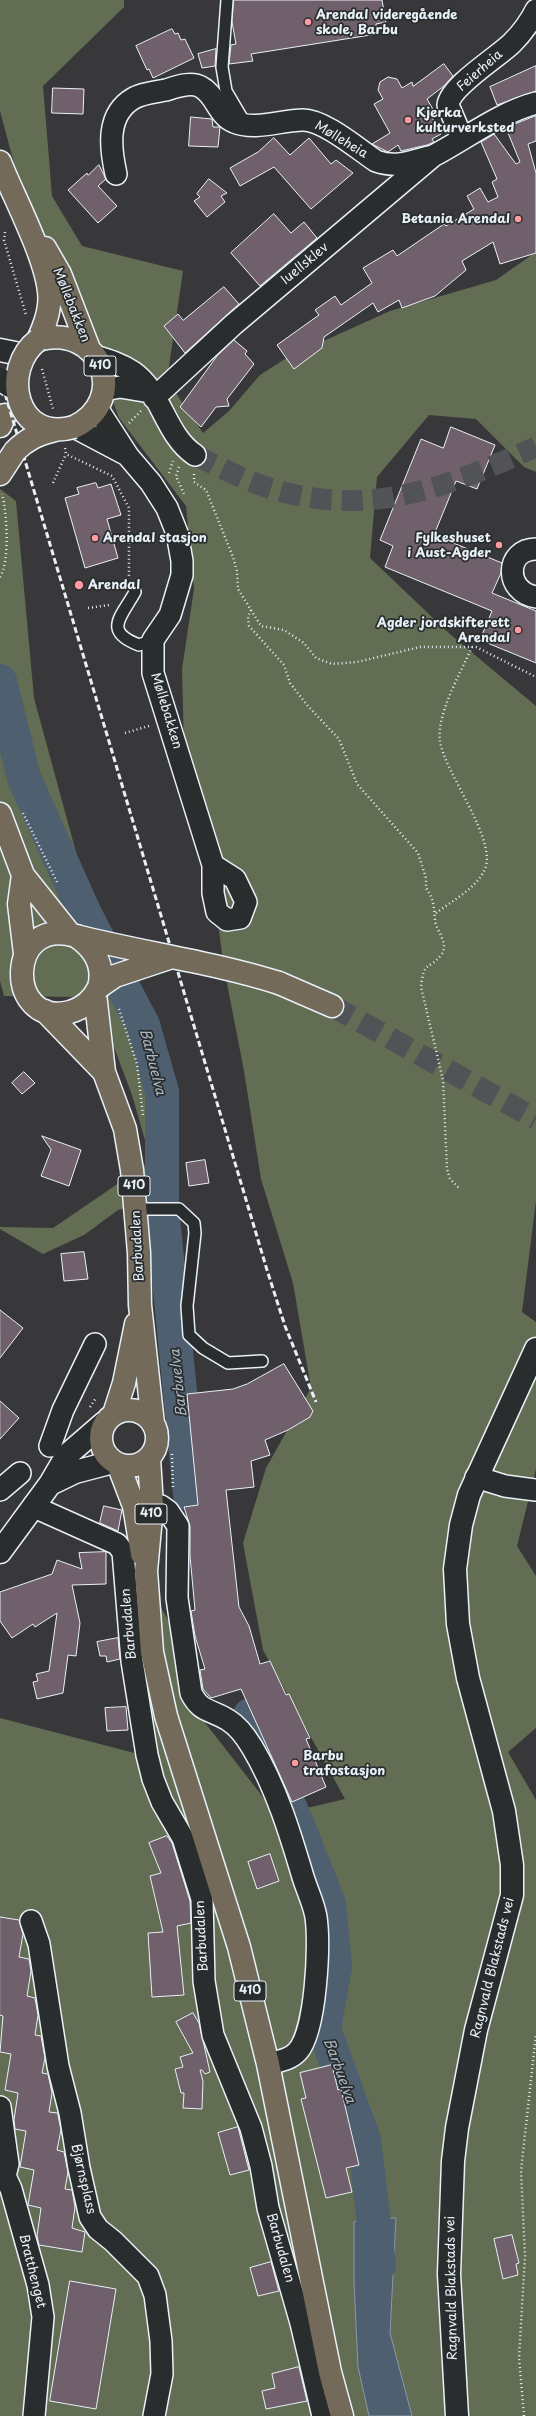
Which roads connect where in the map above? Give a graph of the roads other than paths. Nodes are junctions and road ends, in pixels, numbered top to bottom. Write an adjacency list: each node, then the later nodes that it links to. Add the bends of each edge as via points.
1 (227, 0): 4 (lane, via 222,67 226,91)
2 (536, 10): 5 (street, Feierheia, via 512,44 460,86 449,99 448,104)
3 (536, 103): 5 (street, Iuellsklev)
4 (246, 125): 6 (street, Mølleheia, via 311,121 385,164 404,164); 8 (street, Mølleheia, via 233,122 222,114 201,86 188,84 135,97 122,107 113,124 110,145)
5 (462, 138): 6 (street, Iuellsklev)
6 (433, 156): 14 (street, Iuellsklev)
7 (0, 162): 9 (main road, Møllebakken / 410)
8 (116, 174)
9 (26, 221): 10 (main road, Møllebakken / 410, via 49,291 47,319); 12 (main road, Møllebakken / 410, via 46,248 60,274)
10 (38, 340): 11 (main road, 410, bridge); 12 (main road, 410, via 60,336 71,338)
11 (10, 352): 13 (main road, 410, via 14,364)
12 (92, 353): 14 (street, via 134,372); 15 (main road, 410, via 103,372)
13 (7, 386): 16 (main road, 410); 17 (main road, bridge, via 17,408 26,418 37,426)
14 (152, 395): 15 (street, via 120,387); 19 (street, via 177,440)
15 (100, 399): 17 (main road, via 87,419); 18 (street)
16 (0, 426)
17 (64, 429): 18 (street); 20 (main road, bridge, via 39,434 24,442)
18 (128, 456): 24 (street, via 151,483 167,508 177,533 182,561 182,575 176,602)
19 (186, 463)
20 (0, 474)
21 (536, 549): 23 (street, via 519,556 512,570 521,592)
22 (135, 592): 24 (lane, via 118,619 119,631 126,640 139,645)
23 (536, 597)
24 (153, 640): 26 (street, Møllebakken, via 153,673)
25 (0, 814): 27 (main road, 410)
26 (213, 865)
27 (23, 875): 28 (main road, 410); 29 (main road, 410, via 19,904)
28 (73, 935): 29 (main road, via 55,934 42,938); 30 (main road, bridge); 31 (main road, 410, bridge, via 87,943 95,953 101,969)
29 (25, 954): 33 (main road, 410, via 20,979 28,997)
30 (170, 958): 31 (main road, bridge, via 115,976); 32 (main road, bridge, via 240,971 279,983)
31 (97, 991): 33 (main road, via 80,1009 61,1014); 34 (main road, Barbudalen / 410)
32 (332, 1006)
33 (44, 1011): 34 (main road, Barbudalen / 410)
34 (104, 1072): 35 (main road, Barbudalen / 410, via 125,1129)
35 (144, 1209): 36 (main road, Barbudalen / 410); 39 (lane, via 179,1209 194,1222 187,1306 189,1336 228,1363)
36 (140, 1305): 40 (main road, Barbudalen / 410, via 124,1383); 41 (main road, Barbudalen / 410)
37 (95, 1344): 42 (street, via 63,1410)
38 (536, 1349): 46 (street, Ragnvald Blakstads vei)
39 (262, 1361)
40 (109, 1419): 41 (main road, via 124,1410 135,1410 146,1415); 44 (main road, 410, via 101,1434 101,1445); 47 (street, via 67,1455)
41 (153, 1424): 43 (main road, 410, via 157,1435 156,1447)
42 (50, 1446)
43 (149, 1458): 44 (main road, via 140,1464 129,1466); 51 (main road, Barbudalen / 410)
44 (116, 1463): 47 (street, via 75,1472); 51 (main road, Barbudalen / 410)
45 (20, 1473): 48 (street)
46 (476, 1477): 49 (street, via 505,1486); 61 (street, Ragnvald Blakstads vei, via 460,1525 455,1569 458,1624 468,1678 504,1811 512,1865 512,1894 476,2030 453,2161 449,2281)
47 (50, 1484): 50 (street)
48 (0, 1490)
49 (536, 1490)
50 (34, 1505): 52 (street); 59 (street, Barbudalen, via 117,1544 123,1552 132,1661 148,1761 162,1802 182,1838 202,1899 204,1981 210,2023 251,2128 268,2208 301,2323)
51 (142, 1506): 54 (main road, Barbudalen / 410, via 152,1652 166,1716 239,1947); 54 (street, via 161,1506 168,1511 178,1526 177,1598 191,1693 196,1703 205,1710 237,1726 252,1747 287,1824 316,1917 317,1965 309,2024 299,2050 288,2059)
52 (0, 1552)
53 (31, 1921): 58 (street, Bjørnsplass, via 39,1944 58,2066 90,2217 98,2229 148,2276 155,2295 162,2374)
54 (268, 2064): 60 (main road, Barbudalen / 410, via 330,2372)
55 (0, 2107): 56 (street, Bratthenget, via 8,2164)
56 (2, 2177): 57 (street, Bratthenget, via 11,2189 38,2285 43,2317)
57 (34, 2416)
58 (154, 2416)
59 (323, 2416)
60 (342, 2416)
61 (457, 2416)

